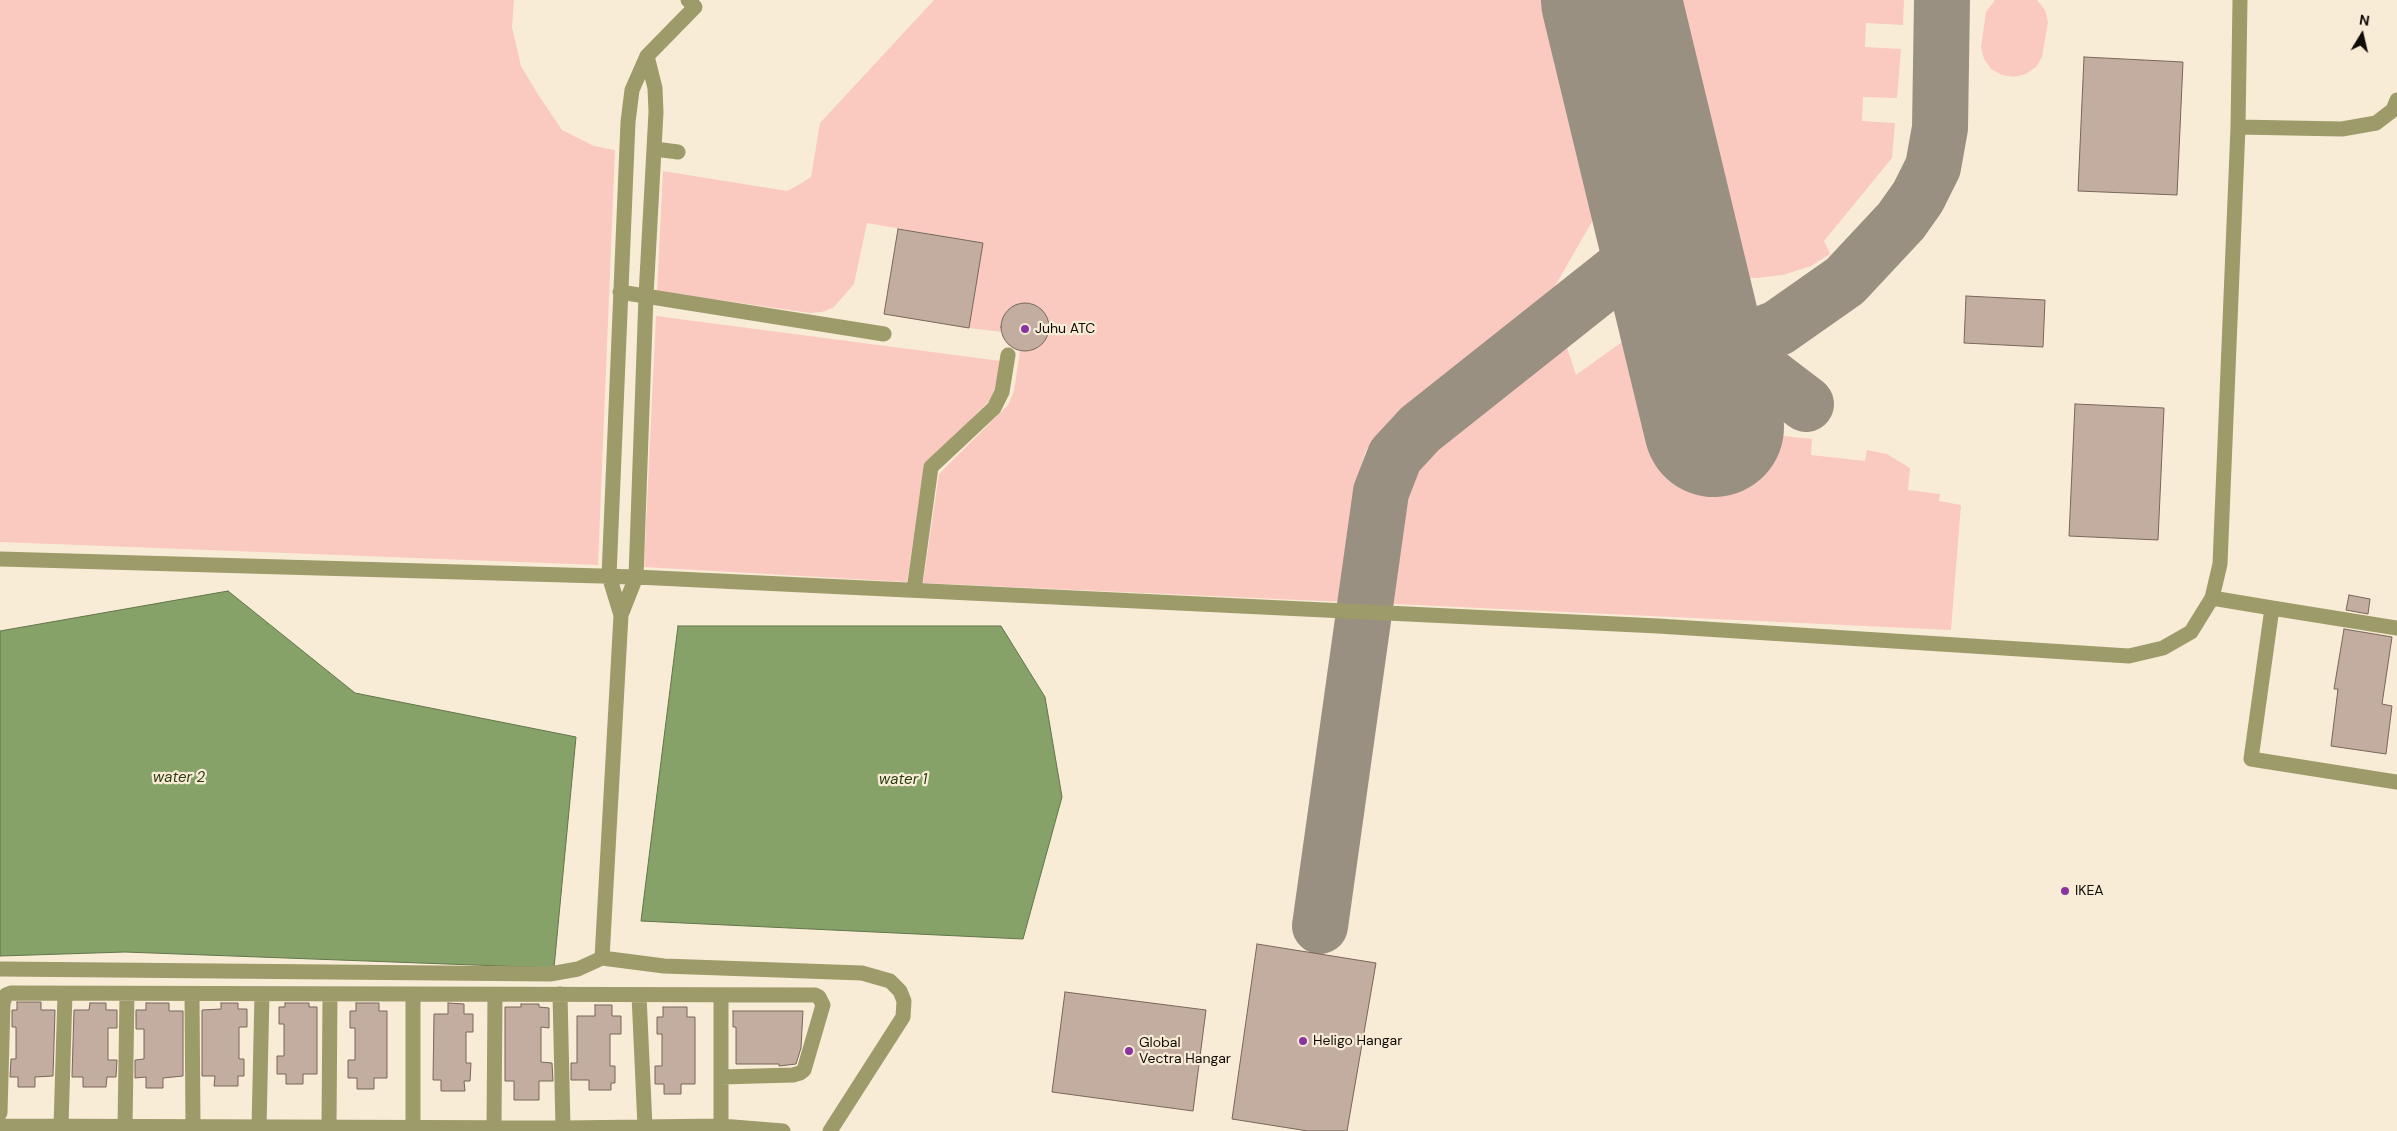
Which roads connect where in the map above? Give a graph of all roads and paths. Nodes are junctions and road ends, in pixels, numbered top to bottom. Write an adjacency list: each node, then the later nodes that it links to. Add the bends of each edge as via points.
1 (2240, 0): 5 (street)
2 (694, 2): 3 (street)
3 (647, 56): 6 (street, via 655,88); 8 (street, via 632,90 628,122)
4 (2397, 100): 5 (street, via 2393,110 2376,124 2342,129)
5 (2238, 128): 16 (street, via 2220,564)
6 (654, 149): 7 (street); 9 (street)
7 (678, 152)
8 (620, 292): 9 (street); 13 (street)
9 (646, 296): 10 (street); 14 (street)
10 (884, 334)
11 (1008, 355): 15 (street, via 1002,392 994,408 931,467)
12 (0, 559): 13 (street)
13 (609, 576): 14 (street); 18 (street)
14 (636, 577): 15 (street); 18 (street)
15 (914, 590): 16 (street, via 1658,626 2129,656 2163,648 2191,632)
16 (2212, 598): 17 (street)
17 (2272, 608): 19 (street); 20 (street, via 2250,760)
18 (621, 615): 21 (street)
19 (2397, 628)
20 (2397, 782)
21 (602, 958): 22 (street, via 550,974); 51 (street, via 664,966 862,973 890,981 904,1001 903,1017)
22 (0, 969)
23 (64, 994): 24 (street); 34 (street, via 11,993 4,998); 36 (street)
24 (127, 994): 25 (street); 37 (street)
25 (192, 994): 26 (street); 39 (street)
26 (262, 994): 27 (street); 42 (street)
27 (330, 994): 28 (street); 40 (street)
28 (413, 994): 29 (street); 43 (street)
29 (495, 994): 30 (street); 44 (street)
30 (560, 994): 31 (street); 45 (street)
31 (639, 995): 32 (street); 41 (street)
32 (721, 995): 33 (street); 33 (street, via 815,995 823,1005 804,1070 800,1073)
33 (721, 1077): 38 (street)
34 (0, 1113)
35 (0, 1126): 36 (street)
36 (62, 1126): 46 (street)
37 (125, 1126): 46 (street); 47 (street)
38 (721, 1126): 41 (street); 50 (street)
39 (193, 1127): 42 (street); 47 (street)
40 (329, 1127): 48 (street); 49 (street)
41 (645, 1127): 45 (street)
42 (253, 1128): 48 (street)
43 (413, 1128): 44 (street); 49 (street)
44 (494, 1128): 45 (street)
45 (563, 1128)
46 (89, 1129)
47 (166, 1129)
48 (279, 1129)
49 (355, 1129)
50 (783, 1131)
51 (830, 1131)

